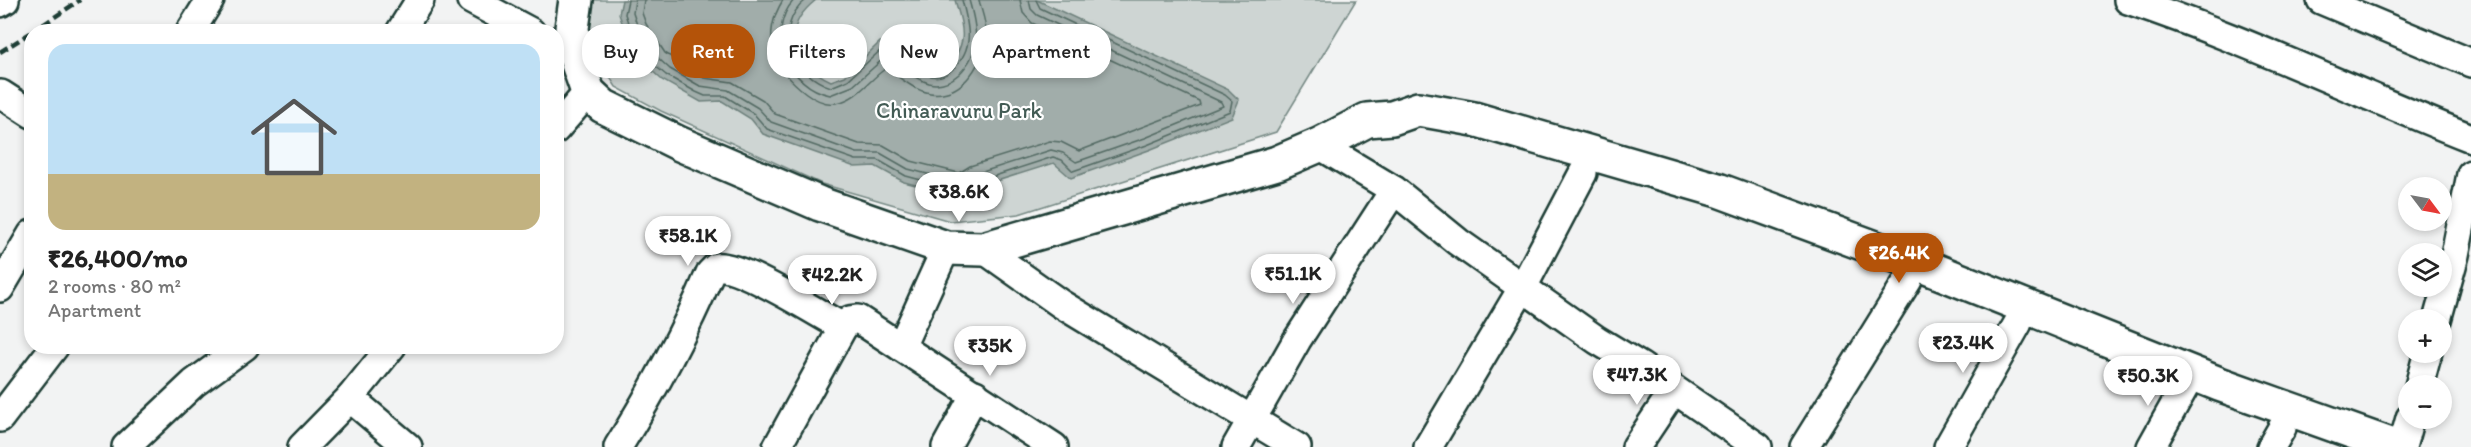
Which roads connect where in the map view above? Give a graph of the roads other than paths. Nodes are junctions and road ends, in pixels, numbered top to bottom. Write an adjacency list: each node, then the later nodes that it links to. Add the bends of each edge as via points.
1 (5, 0): 8 (street)
2 (210, 0): 9 (street)
3 (420, 0): 10 (street)
4 (471, 0): 11 (street)
5 (576, 0): 12 (main road)
6 (2128, 0): 19 (street, via 2197,23)
7 (2321, 0): 13 (street)
8 (0, 3)
9 (195, 24)
10 (405, 24)
11 (516, 24)
12 (566, 50): 14 (main road)
13 (2471, 63)
14 (588, 92): 18 (street); 25 (main road, via 603,106 783,190)
15 (1, 94): 16 (street)
16 (24, 109)
17 (1392, 118): 20 (main road, via 1366,120); 21 (main road, via 1414,128 1452,133); 61 (main road, via 1418,109 1473,119 1718,190 1919,264 2219,384)
18 (564, 120)
19 (2471, 138)
20 (1319, 146): 23 (street); 26 (main road, via 1277,163)
21 (1583, 173): 27 (main road, via 1724,216); 28 (street)
22 (2471, 174): 30 (street)
23 (1394, 190): 28 (street, via 1458,242); 42 (street, via 1297,340)
24 (24, 248): 29 (street)
25 (946, 249): 26 (main road); 33 (street)
26 (983, 249): 42 (street, via 1061,303)
27 (1908, 280): 31 (main road); 57 (street)
28 (1523, 287): 38 (street); 54 (street)
29 (0, 288)
30 (2440, 309)
31 (2018, 323): 37 (main road, via 2086,354); 58 (street)
32 (843, 327): 33 (street, via 858,319); 48 (street, via 746,274 716,267 649,397); 49 (street)
33 (901, 347): 39 (street)
34 (49, 354): 41 (street)
35 (234, 354): 45 (street, via 194,383)
36 (386, 354): 40 (street)
37 (2184, 388): 44 (main road); 59 (street)
38 (1674, 390): 55 (street); 56 (street)
39 (975, 394): 50 (street); 51 (street)
40 (350, 398): 46 (street); 47 (street)
41 (0, 418)
42 (1253, 418): 52 (street); 53 (street)
43 (2407, 429): 62 (street)
44 (2277, 438): 60 (main road)
45 (126, 447)
46 (302, 447)
47 (408, 447)
48 (618, 447)
49 (777, 447)
50 (946, 447)
51 (1054, 447)
52 (1236, 447)
53 (1297, 447)
54 (1428, 447)
55 (1636, 447)
56 (1758, 447)
57 (1804, 447)
58 (1948, 447)
59 (2151, 447)
60 (2330, 447)
61 (2396, 447)
62 (2402, 447)

